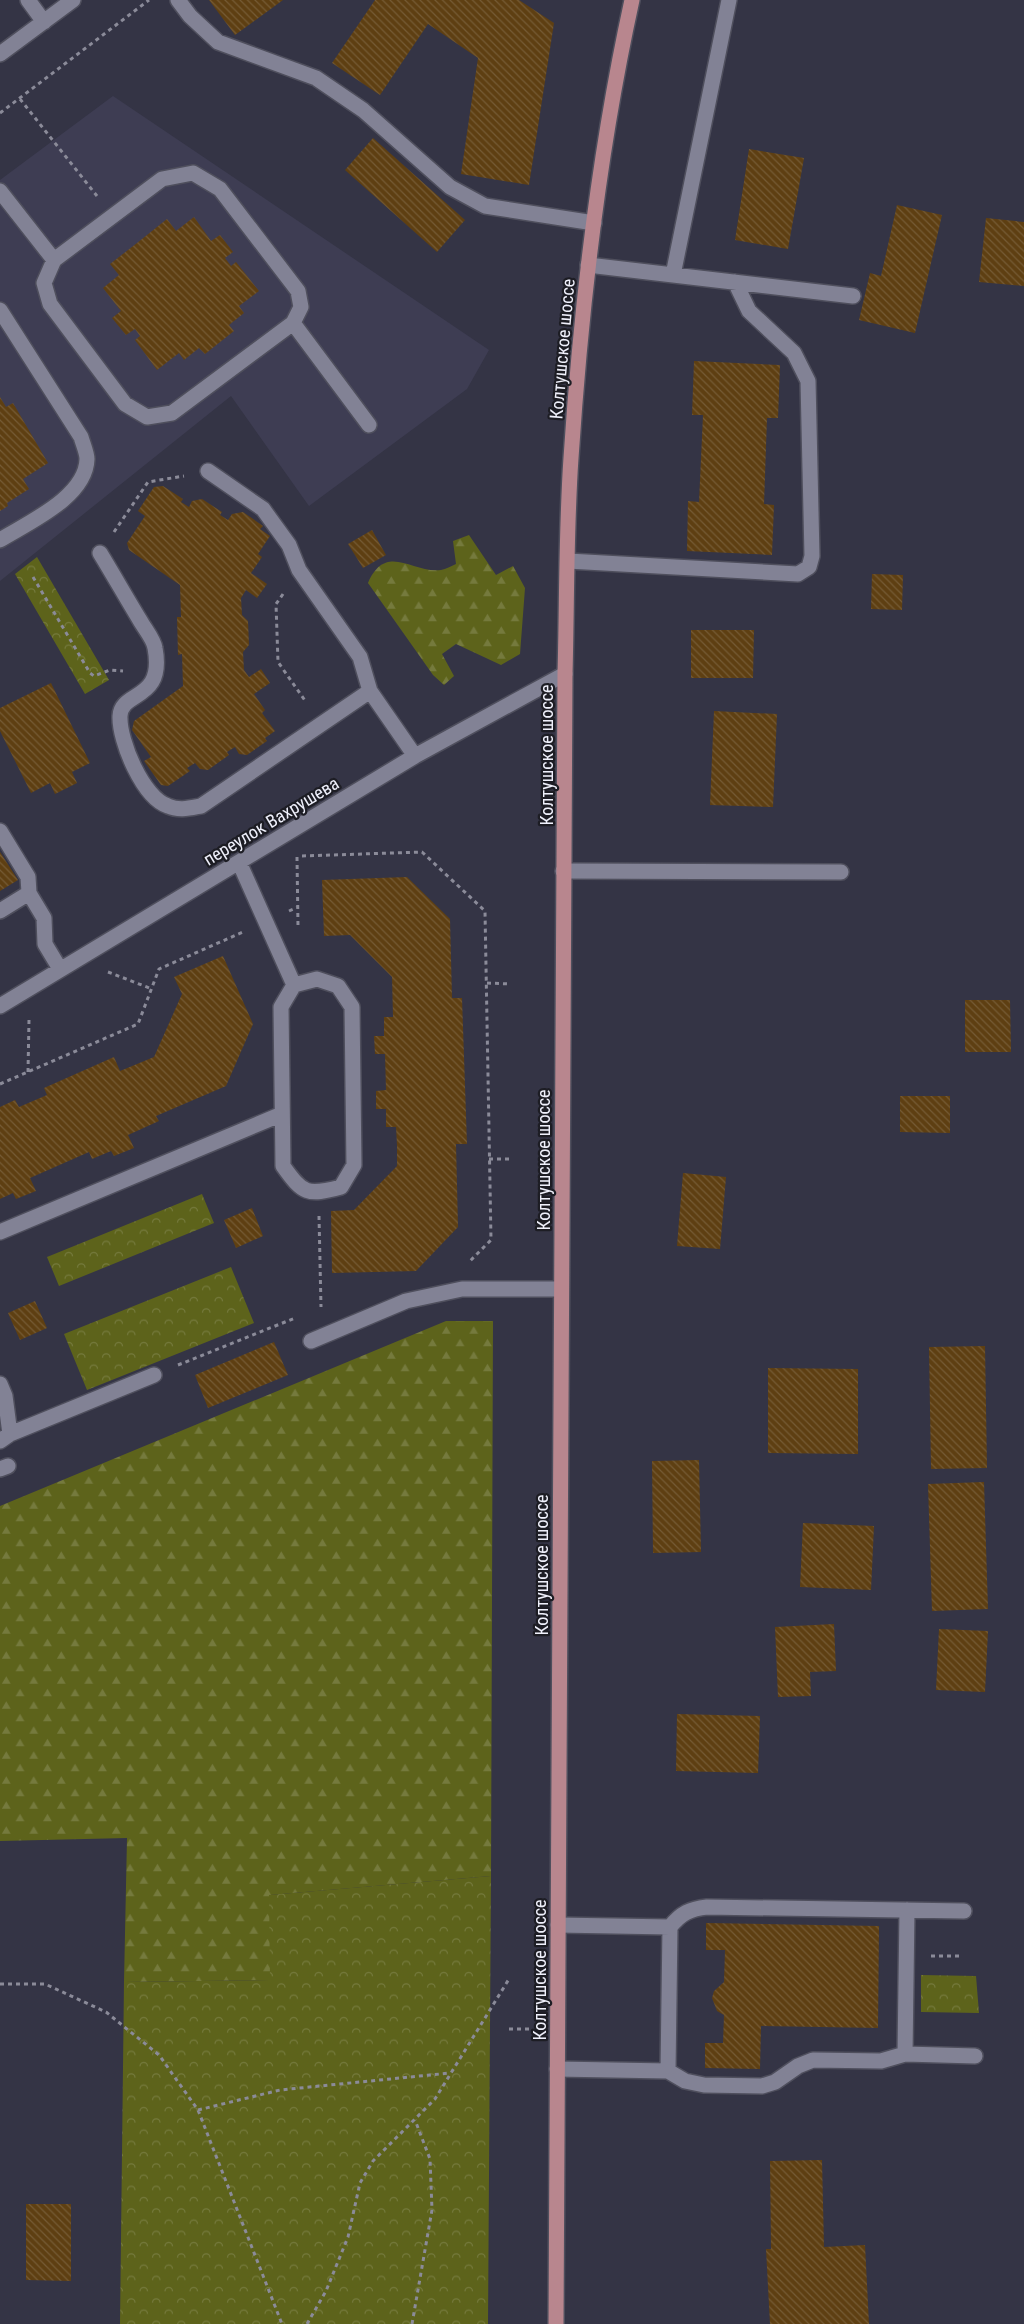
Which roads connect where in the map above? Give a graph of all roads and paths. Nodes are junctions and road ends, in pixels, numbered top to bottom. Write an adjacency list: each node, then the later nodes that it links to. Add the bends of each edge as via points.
1 (28, 0): 7 (street)
2 (73, 0): 7 (street)
3 (149, 0): 9 (path)
4 (178, 0): 13 (street, via 218,42 316,78 363,110 450,187 485,206)
5 (632, 0): 13 (main road, Колтушское шоссе, via 618,64)
6 (729, 0): 16 (street)
7 (44, 22): 8 (street)
8 (0, 54)
9 (20, 99): 10 (path); 12 (path)
10 (0, 113)
11 (0, 191): 14 (street)
12 (112, 217): 14 (street); 20 (street, via 162,179 193,173 220,189 298,291 301,307)
13 (594, 223): 15 (main road, Колтушское шоссе)
14 (54, 260): 20 (street, via 44,283 50,304 125,404 147,417 172,413)
15 (588, 265): 16 (street); 25 (main road, Колтушское шоссе, via 571,458)
16 (673, 275): 17 (street)
17 (735, 282): 18 (street); 25 (street, via 749,311 794,353 808,381 812,556 809,567 798,574)
18 (853, 296)
19 (0, 310): 23 (street, via 81,437 87,458 82,480 68,497)
20 (293, 323): 21 (street)
21 (369, 425)
22 (208, 471): 24 (path, via 148,482); 26 (street, via 263,509 289,545)
23 (0, 540)
24 (100, 553): 31 (street, via 155,646 156,675 151,686 126,703 120,715 127,754 152,797 167,806 184,810 201,806)
25 (568, 561): 29 (main road, Колтушское шоссе)
26 (299, 570): 30 (street, via 360,657); 31 (path, via 276,604 278,662)
27 (33, 576): 28 (path, via 90,673 100,676)
28 (110, 670)
29 (565, 674): 32 (street, переулок Вахрушева); 35 (main road, Колтушское шоссе)
30 (370, 691): 31 (street); 32 (street)
31 (322, 724)
32 (416, 756): 34 (street, переулок Вахрушева)
33 (0, 831): 37 (street, via 28,876)
34 (238, 862): 40 (street); 42 (street, переулок Вахрушева)
35 (564, 871): 36 (street); 57 (main road, Колтушское шоссе)
36 (841, 872)
37 (29, 893): 39 (street); 42 (street, via 44,918 45,944)
38 (298, 907): 40 (path); 41 (path); 44 (path, via 297,856 422,852 485,911)
39 (0, 911)
40 (265, 922): 46 (street); 47 (path, via 160,969)
41 (298, 934)
42 (60, 969): 48 (street, переулок Вахрушева)
43 (106, 972): 47 (path)
44 (486, 983): 45 (path); 53 (path)
45 (510, 984)
46 (294, 986): 52 (street, via 281,1007); 55 (street, via 317,979 338,986 352,1007 354,1165 341,1187)
47 (152, 989): 50 (path, via 138,1024)
48 (0, 1006)
49 (29, 1010): 50 (path)
50 (28, 1072): 51 (path)
51 (0, 1084)
52 (282, 1114): 55 (street, via 283,1166 298,1186); 56 (street)
53 (489, 1159): 54 (path); 58 (path, via 491,1240)
54 (511, 1159)
55 (318, 1193): 59 (path, via 321,1307)
56 (0, 1232)
57 (561, 1290): 58 (street, via 462,1289); 67 (main road, Колтушское шоссе)
58 (439, 1294): 61 (street, via 406,1300)
59 (312, 1310)
60 (304, 1314): 62 (path)
61 (312, 1341)
62 (154, 1375): 64 (street)
63 (0, 1384): 64 (street, via 5,1396)
64 (5, 1438)
65 (907, 1910): 66 (street); 68 (street, via 707,1907 692,1909 679,1916); 73 (street)
66 (964, 1911)
67 (558, 1925): 68 (street); 75 (main road, Колтушское шоссе)
68 (670, 1927): 76 (street)
69 (509, 1979): 77 (path)
70 (0, 1984): 78 (path, via 45,1984 106,2012 159,2055)
71 (509, 2029): 72 (path)
72 (536, 2029)
73 (905, 2054): 74 (street); 76 (street, via 881,2062 813,2060 762,2086 704,2085 685,2081)
74 (975, 2056)
75 (557, 2070): 76 (street); 83 (main road, Колтушское шоссе)
76 (668, 2071)
77 (451, 2073): 78 (path, via 280,2090); 79 (path, via 435,2099)
78 (198, 2110): 80 (path)
79 (415, 2120): 81 (path, via 373,2161 360,2184 348,2237 326,2291); 82 (path, via 430,2159 432,2210)
80 (282, 2324)
81 (307, 2324)
82 (412, 2324)
83 (556, 2324)

